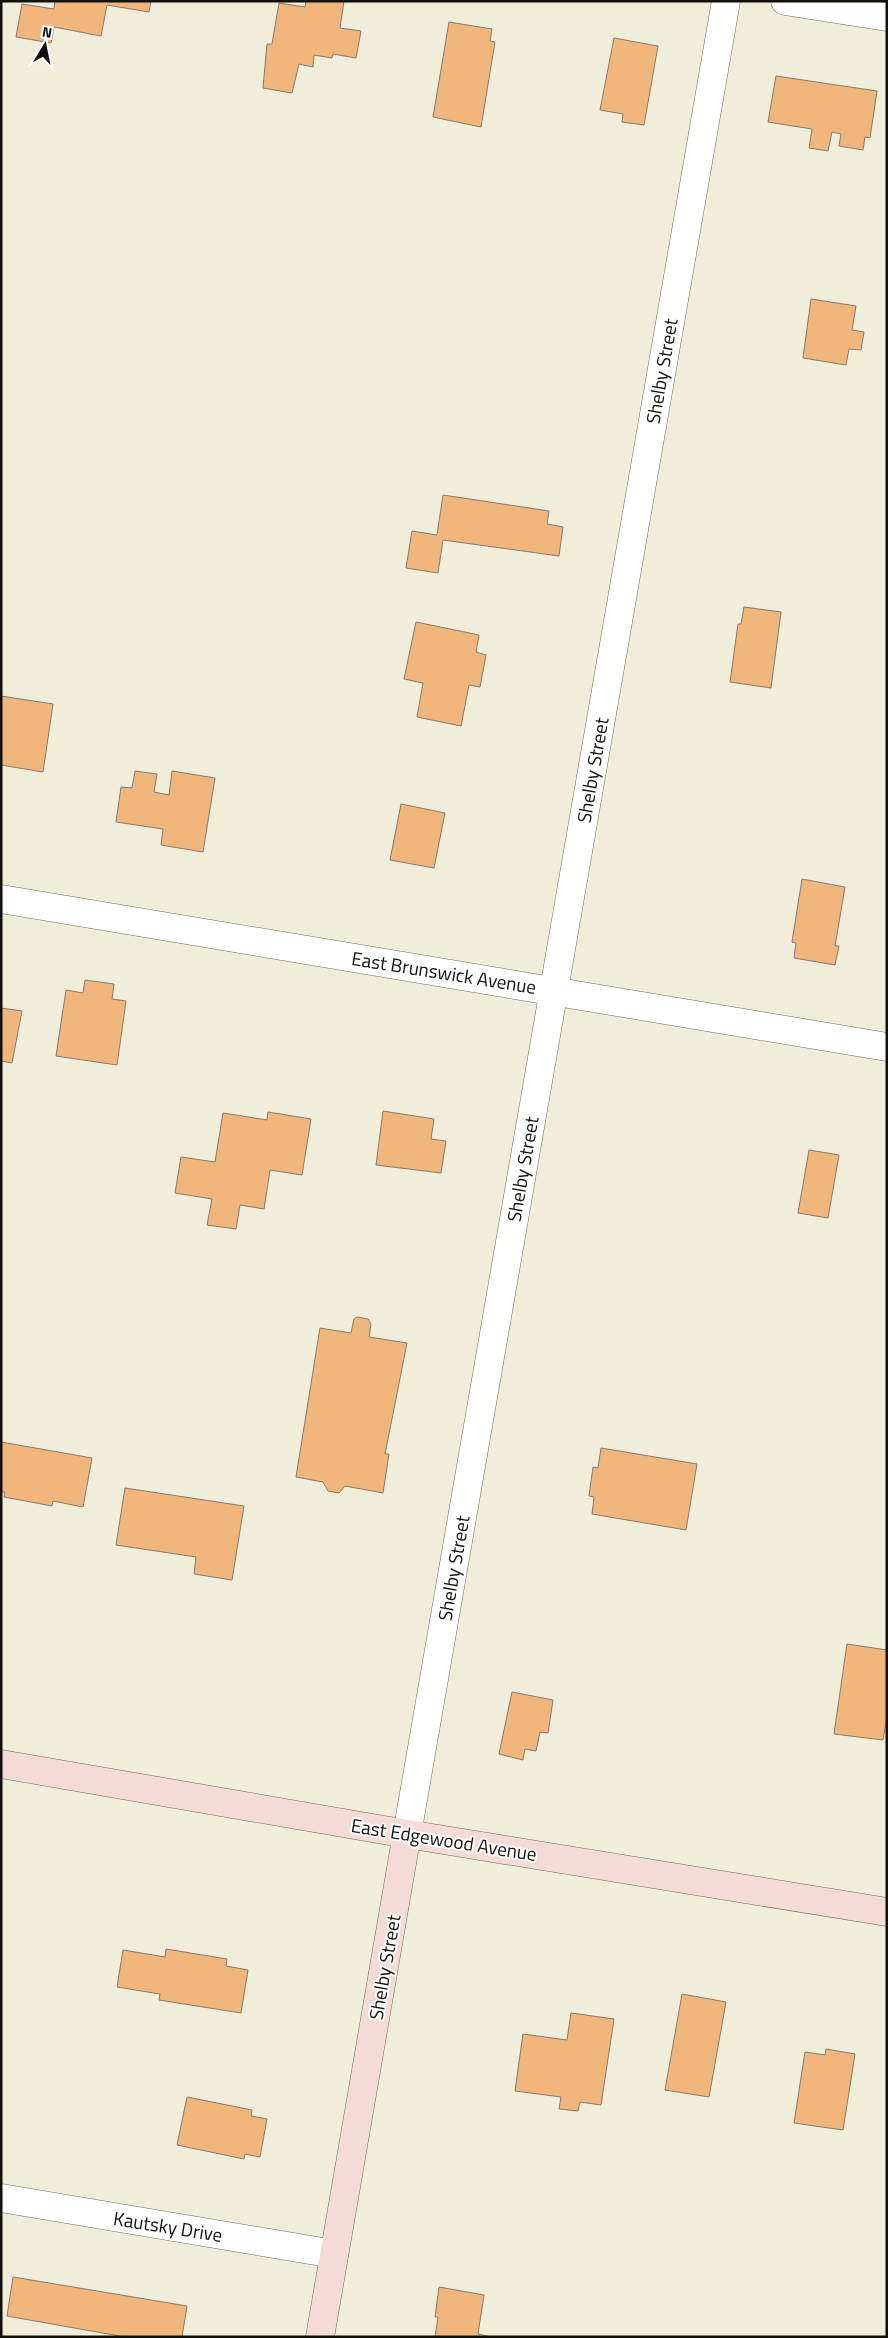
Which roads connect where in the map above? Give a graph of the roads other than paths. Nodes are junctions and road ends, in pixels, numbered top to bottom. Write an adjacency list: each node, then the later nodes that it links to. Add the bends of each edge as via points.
1 (726, 1): 5 (street, Shelby Street)
2 (785, 1): 3 (street)
3 (887, 17)
4 (1, 899): 5 (street, East Brunswick Avenue)
5 (553, 990): 6 (street, East Brunswick Avenue); 8 (street, Shelby Street)
6 (887, 1047)
7 (1, 1764): 8 (main road, East Edgewood Avenue)
8 (407, 1834): 9 (main road, East Edgewood Avenue); 11 (main road, Shelby Street)
9 (887, 1912)
10 (1, 2198): 11 (street, Kautsky Drive)
11 (334, 2254): 12 (main road, Shelby Street)
12 (320, 2337)

